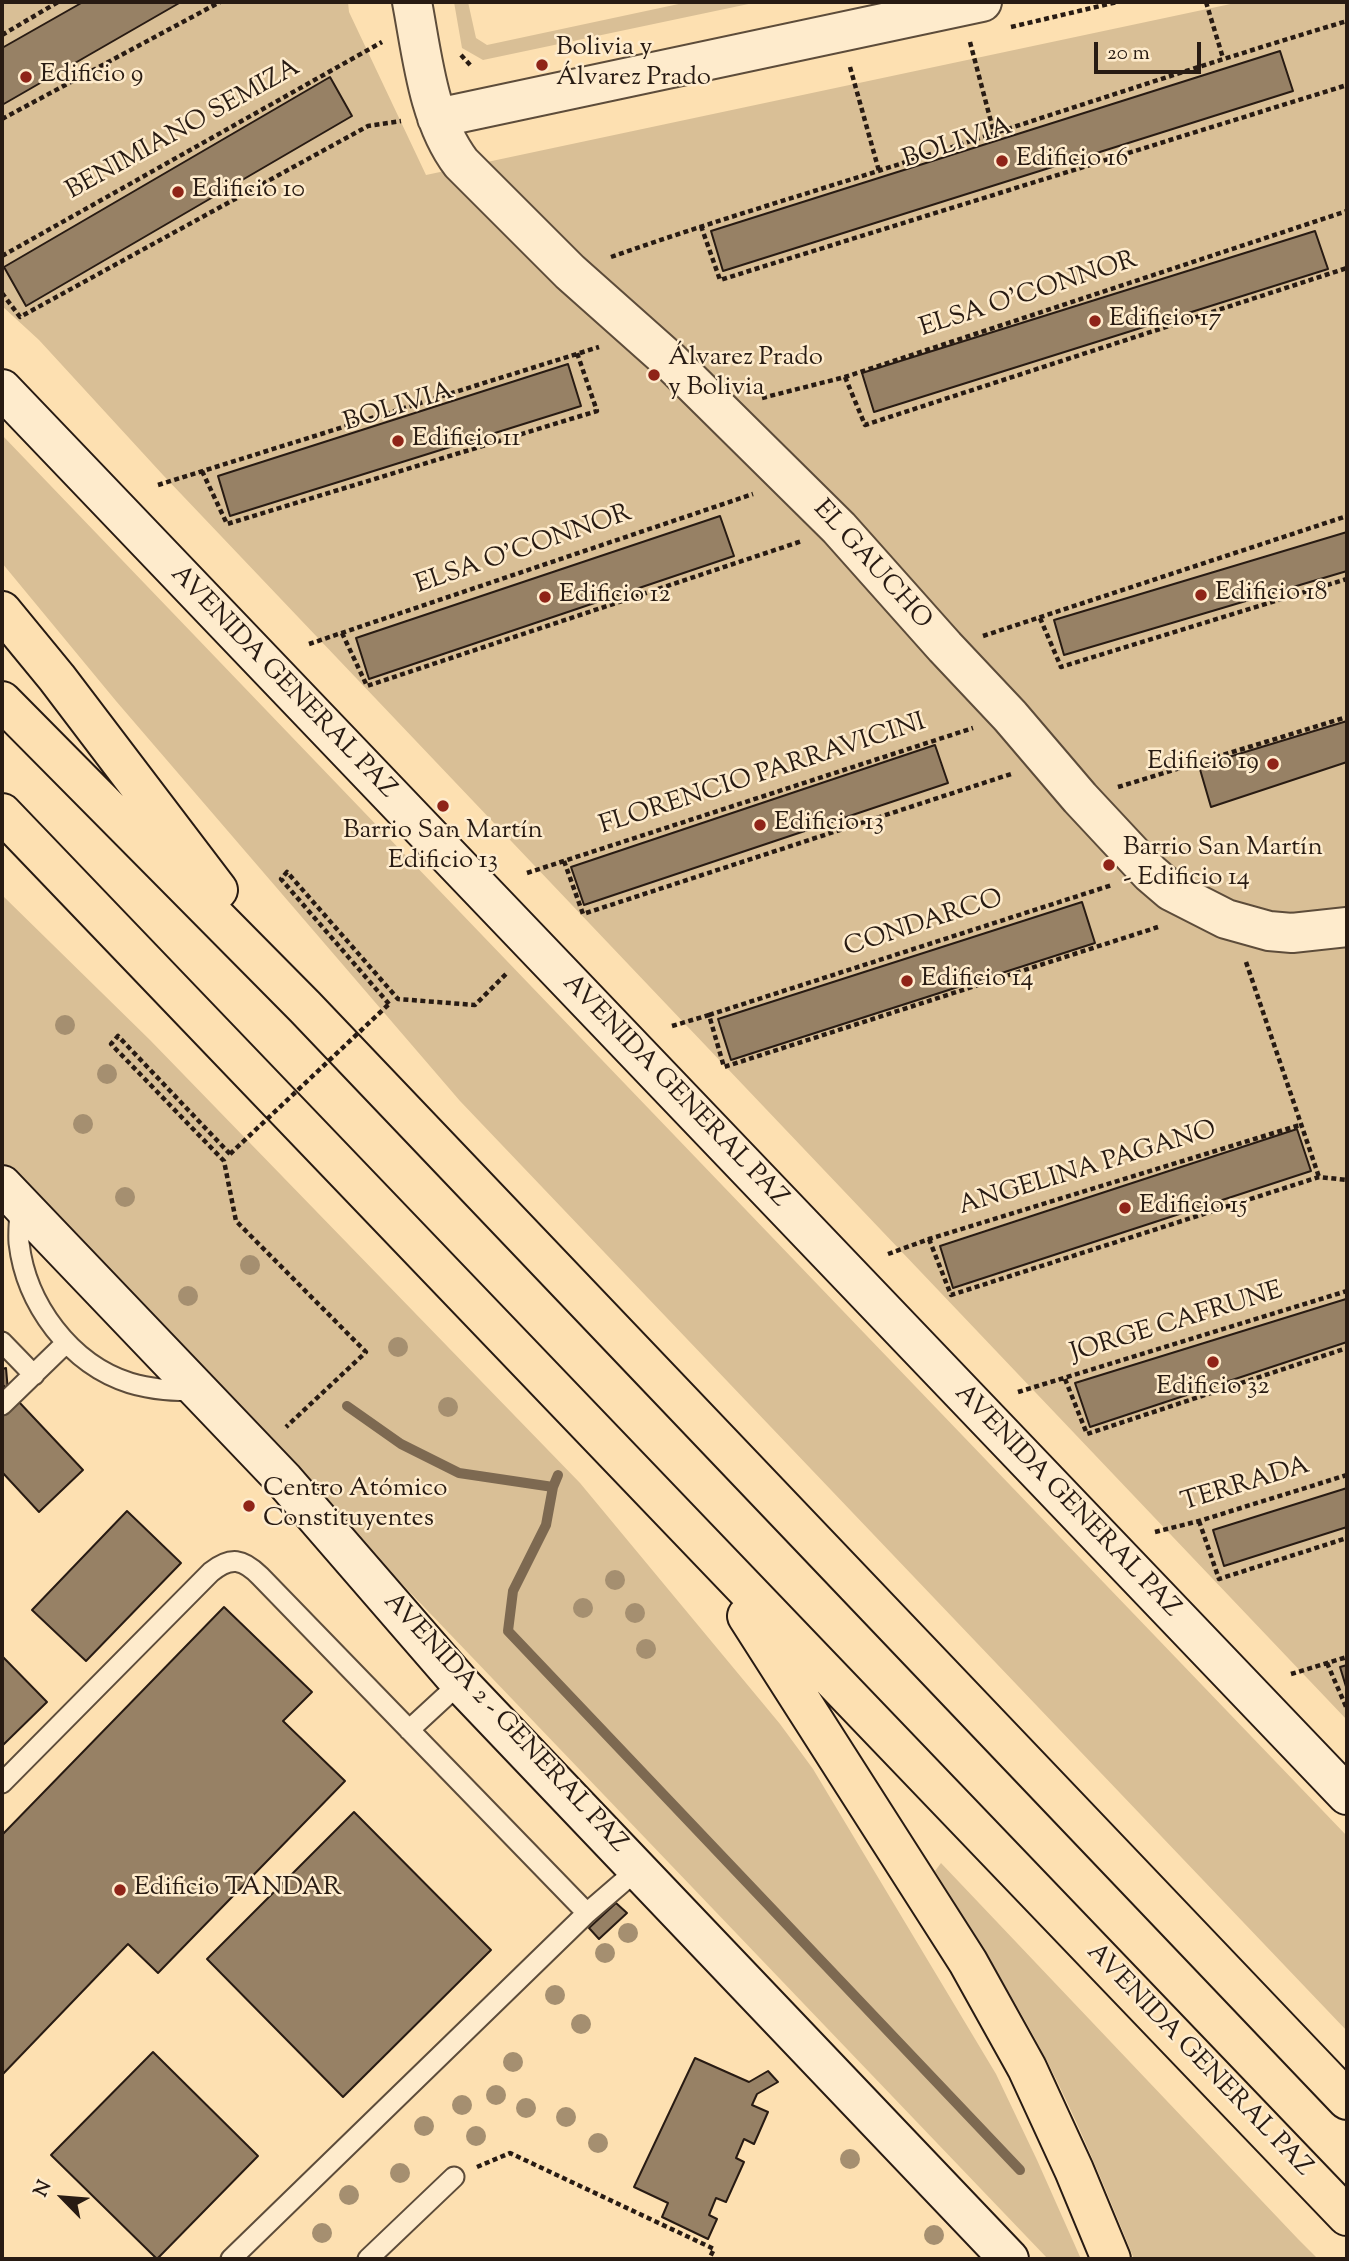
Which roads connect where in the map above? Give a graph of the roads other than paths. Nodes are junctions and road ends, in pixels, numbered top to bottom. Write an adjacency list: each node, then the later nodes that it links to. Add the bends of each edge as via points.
1 (412, 2): 3 (street, EL GAUCHO)
2 (975, 19): 3 (street)
3 (437, 118): 8 (street, EL GAUCHO, via 448,147 461,163 839,528 1150,873 1171,891 1208,911 1269,931)
4 (2, 389): 20 (street, AVENIDA GENERAL PAZ)
5 (2, 611): 9 (highway)
6 (2, 701): 9 (highway)
7 (2, 813): 16 (highway, AVENIDA GENERAL PAZ)
8 (1347, 927)
9 (305, 1007): 23 (highway)
10 (11, 1195): 12 (lane, via 27,1279 43,1313); 14 (street, AVENIDA 2 - GENERAL PAZ)
11 (2, 1342): 13 (lane)
12 (66, 1343): 13 (lane); 14 (lane, via 95,1366 128,1382 163,1391)
13 (34, 1375): 15 (lane)
14 (200, 1391): 17 (street, AVENIDA 2 - GENERAL PAZ)
15 (2, 1405)
16 (696, 1537): 25 (highway, AVENIDA GENERAL PAZ); 29 (highway, via 968,1962 1027,2068)
17 (460, 1682): 18 (lane); 21 (street, AVENIDA 2 - GENERAL PAZ)
18 (409, 1730): 19 (lane, via 260,1576 235,1561 222,1563 211,1572); 22 (lane)
19 (2, 1783)
20 (1347, 1795)
21 (638, 1869): 22 (lane); 28 (street, AVENIDA 2 - GENERAL PAZ)
22 (587, 1913): 26 (lane)
23 (1347, 2100)
24 (454, 2177): 27 (lane)
25 (1347, 2216)
26 (231, 2259)
27 (368, 2259)
28 (1009, 2259)
29 (1111, 2259)

